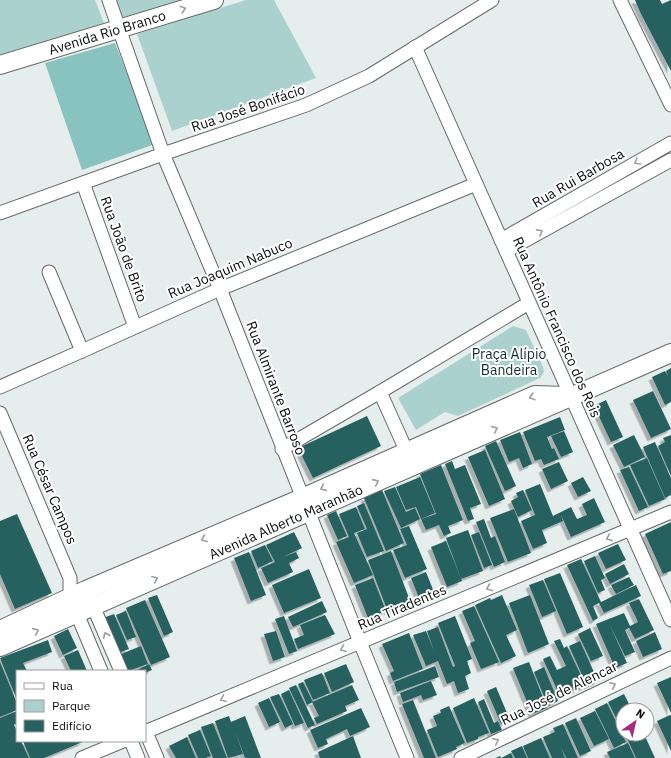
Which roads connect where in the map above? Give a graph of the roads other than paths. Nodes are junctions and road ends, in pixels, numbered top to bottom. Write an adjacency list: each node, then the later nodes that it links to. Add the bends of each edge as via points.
1 (108, 0): 5 (street, Rua Almirante Barroso)
2 (214, 0): 5 (main road, Avenida Rio Branco, one-way to 2)
3 (492, 0): 6 (street, Rua José Bonifácio)
4 (620, 0): 8 (street)
5 (119, 29): 7 (main road, Avenida Rio Branco); 10 (street, Rua Almirante Barroso)
6 (414, 47): 10 (street, Rua José Bonifácio, via 369,76 306,105); 13 (street, Rua Antônio Francisco dos Reis)
7 (0, 65)
8 (671, 105)
9 (671, 143): 14 (street, Rua Rui Barbosa, one-way to 14)
10 (163, 154): 12 (street, Rua José Bonifácio); 19 (street, Rua Almirante Barroso)
11 (671, 160): 15 (street, Rua Rui Barbosa)
12 (83, 183): 16 (street, Rua José Bonifácio); 21 (street, Rua João de Brito)
13 (476, 184): 17 (street, Rua Antônio Francisco dos Reis); 19 (street, Rua Joaquim Nabuco)
14 (583, 193): 15 (street); 17 (street, Rua Rui Barbosa)
15 (589, 205): 17 (street, Rua Rui Barbosa, one-way to 15)
16 (0, 213)
17 (503, 245): 20 (street, Rua Antônio Francisco dos Reis)
18 (49, 272): 22 (street)
19 (220, 288): 21 (street, Rua Joaquim Nabuco); 28 (street, Rua Almirante Barroso)
20 (529, 302): 25 (street); 26 (street, Rua Antônio Francisco dos Reis)
21 (135, 327): 22 (street, Rua Joaquim Nabuco)
22 (82, 351): 24 (street, Rua Joaquim Nabuco)
23 (671, 353): 26 (main road, Avenida Alberto Maranhão)
24 (0, 387)
25 (380, 392): 28 (street); 29 (street)
26 (570, 396): 29 (main road, Avenida Alberto Maranhão, via 535,395); 32 (street, Rua Antônio Francisco dos Reis)
27 (0, 413): 33 (street, Rua César Campos)
28 (282, 448): 30 (street, Rua Almirante Barroso)
29 (410, 458): 30 (main road, Avenida Alberto Maranhão)
30 (305, 504): 33 (main road, Avenida Alberto Maranhão); 36 (street, Rua Almirante Barroso)
31 (671, 512): 32 (street, Rua Tiradentes)
32 (630, 529): 34 (street, Rua Antônio Francisco dos Reis); 36 (street, Rua Tiradentes, one-way to 36)
33 (82, 601): 35 (main road, Avenida Alberto Maranhão); 37 (main road, Avenida Alberto Maranhão, one-way to 33); 39 (street, Rua César Campos); 40 (street, one-way to 33)
34 (671, 620)
35 (0, 630)
36 (360, 642): 41 (street, Rua Tiradentes, one-way to 41); 48 (street, Rua Almirante Barroso)
37 (0, 647)
38 (671, 658): 49 (street, Rua José de Alencar, one-way to 38)
39 (101, 670)
40 (120, 670)
41 (146, 731)
42 (146, 733): 47 (street)
43 (121, 742): 45 (street)
44 (131, 742): 46 (street)
45 (82, 758)
46 (138, 758)
47 (157, 758)
48 (407, 758)
49 (461, 758)

